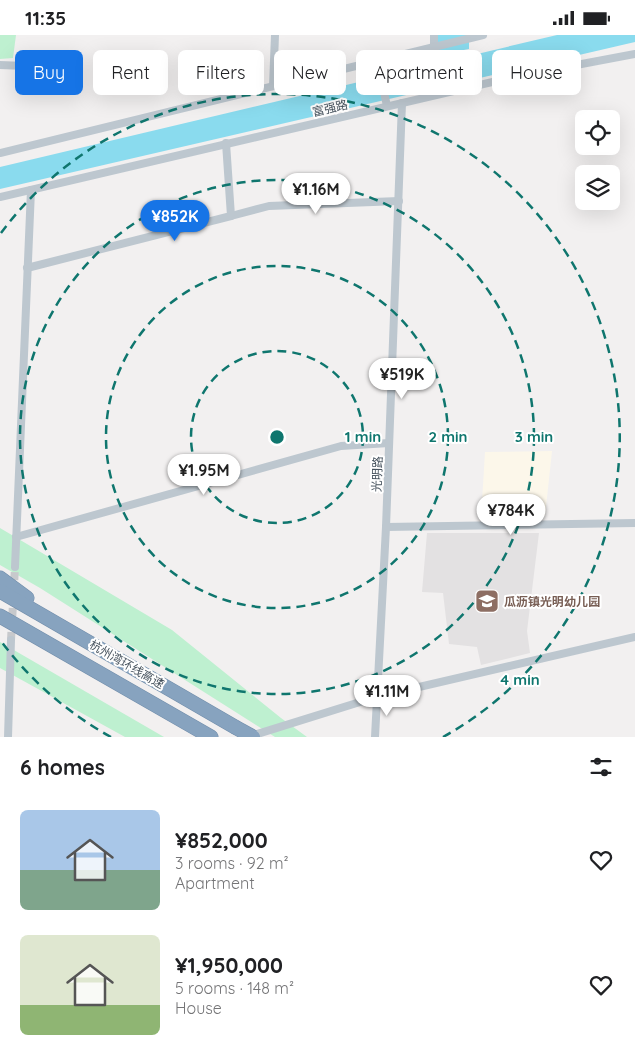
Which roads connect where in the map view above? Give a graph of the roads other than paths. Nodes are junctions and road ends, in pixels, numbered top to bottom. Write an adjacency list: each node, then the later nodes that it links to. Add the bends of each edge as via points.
1 (275, 35): 10 (street)
2 (434, 35): 4 (street)
3 (483, 35): 4 (street)
4 (435, 46): 5 (street)
5 (418, 50)
6 (635, 54): 12 (street, 富强路, via 518,76)
7 (0, 65): 9 (street)
8 (356, 65): 10 (street)
9 (15, 66)
10 (273, 86): 15 (street)
11 (385, 95): 13 (street)
12 (402, 103): 13 (street, 富强路); 18 (street, 光明路)
13 (387, 104): 14 (street, 富强路)
14 (226, 143): 16 (street, 富强路); 19 (street)
15 (0, 153)
16 (30, 189): 17 (street, 富强路); 20 (street)
17 (0, 197)
18 (398, 201): 19 (street, via 269,205); 21 (street, 光明路)
19 (231, 216): 20 (street)
20 (27, 268): 24 (street)
21 (389, 443): 23 (street, 光明路); 24 (street, via 341,446)
22 (635, 523): 23 (street)
23 (386, 527): 32 (street, 光明路)
24 (16, 537): 25 (street)
25 (15, 567)
26 (0, 578): 29 (highway)
27 (0, 591): 29 (highway, 杭州湾环线高速)
28 (0, 615): 33 (highway, 杭州湾环线高速)
29 (69, 630): 35 (highway, 杭州湾环线高速, bridge)
30 (635, 637): 32 (street)
31 (11, 640): 34 (street)
32 (376, 697): 35 (street); 36 (street, 光明路)
33 (209, 736)
34 (8, 737)
35 (251, 737)
36 (375, 737)

